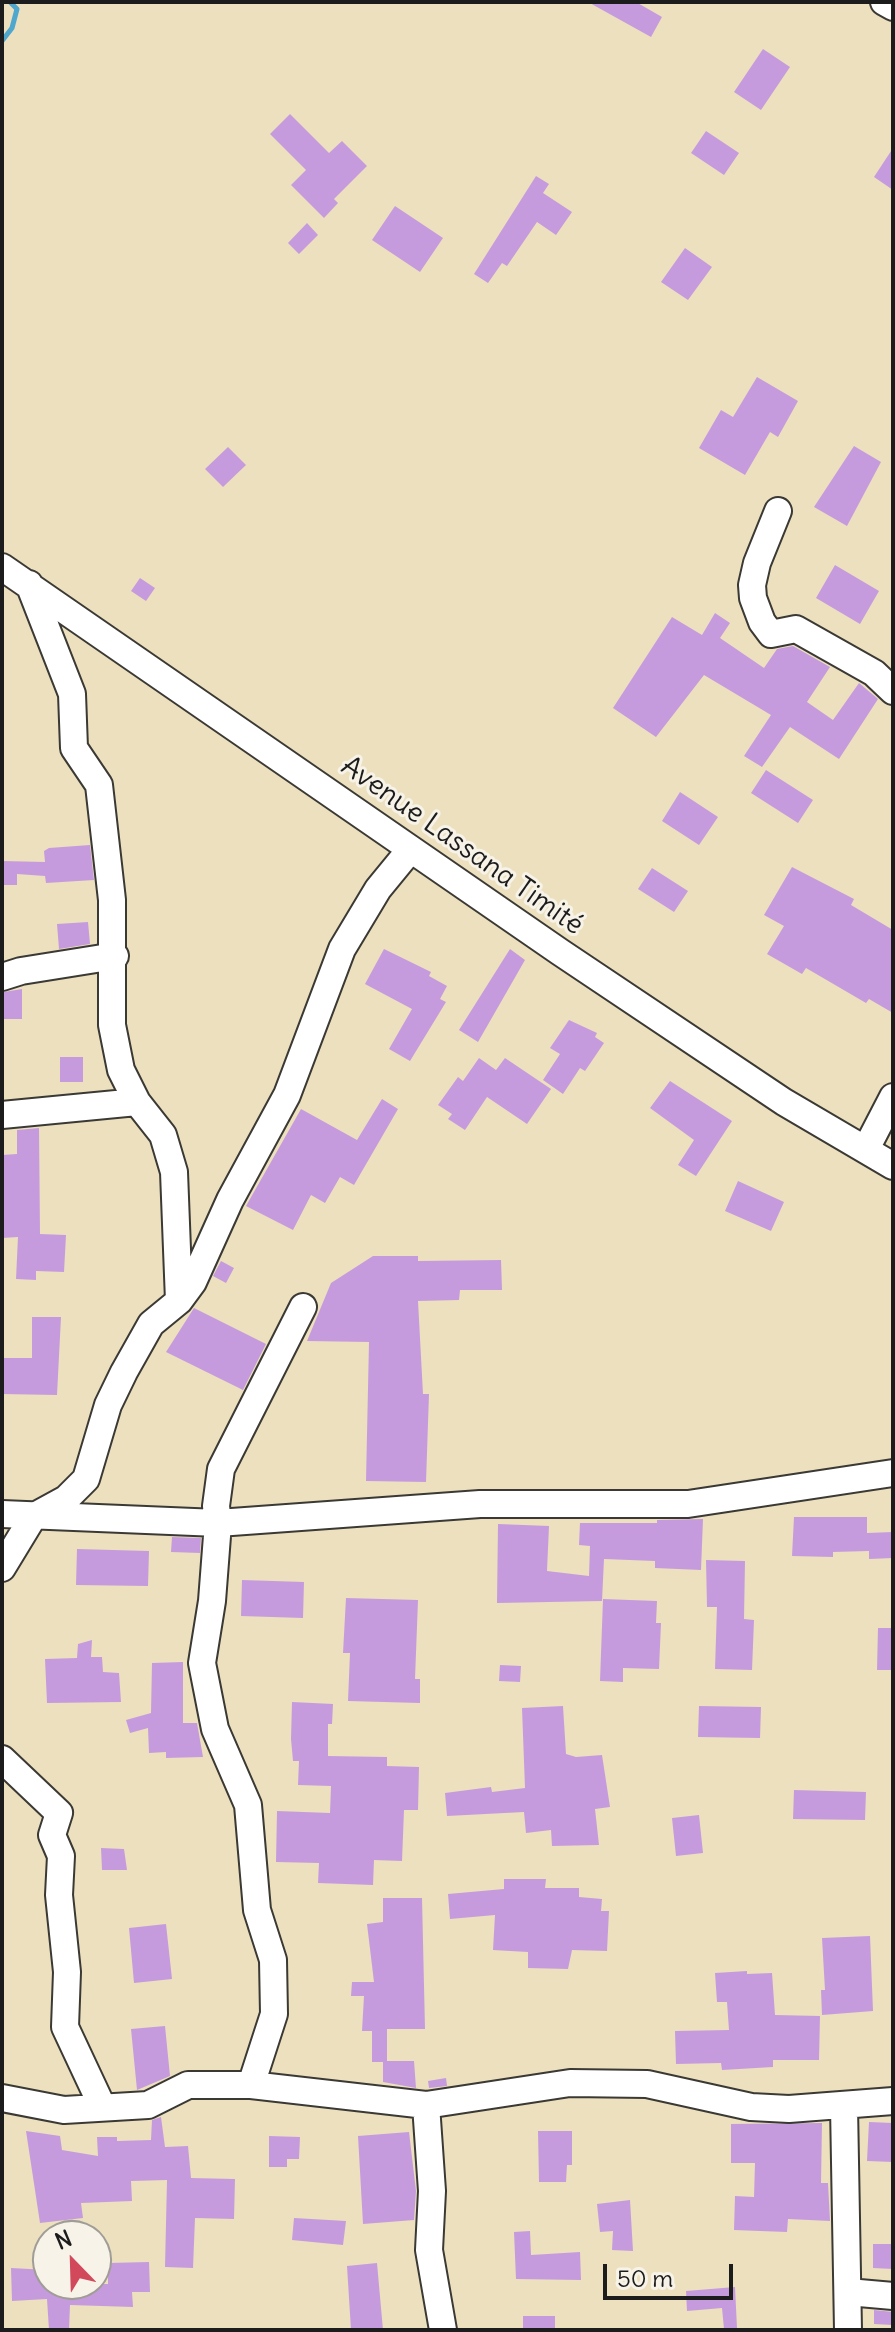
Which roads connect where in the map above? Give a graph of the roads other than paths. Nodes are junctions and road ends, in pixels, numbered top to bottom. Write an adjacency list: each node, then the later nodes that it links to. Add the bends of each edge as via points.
1 (884, 2): 2 (street)
2 (893, 7)
3 (778, 511): 6 (street, via 752,585 762,622 771,634 796,629 874,673)
4 (2, 567): 5 (street, Avenue Lassana Timité)
5 (29, 584): 7 (street, Avenue Lassana Timité); 8 (street, via 72,694 74,748 99,785)
6 (893, 691)
7 (410, 850): 13 (street, Avenue Lassana Timité, via 784,1102); 15 (street, via 378,889 342,949 287,1095)
8 (115, 956): 9 (street); 11 (street, via 112,1025 121,1070)
9 (2, 977)
10 (893, 1097): 13 (street)
11 (137, 1102): 12 (street); 15 (street, via 163,1135 174,1172)
12 (2, 1115)
13 (866, 1149): 14 (street, Avenue Lassana Timité)
14 (893, 1166)
15 (179, 1301): 19 (street, via 143,1335 108,1405 81,1488)
16 (303, 1307): 20 (street, via 221,1469)
17 (893, 1473): 20 (street, via 688,1504 480,1504)
18 (2, 1514): 19 (street)
19 (33, 1517): 20 (street); 21 (street)
20 (218, 1523): 23 (street, via 202,1663 215,1729 248,1805 257,1910 273,1960 274,2014)
21 (2, 1568)
22 (2, 1759): 27 (street, via 59,1813 52,1835 61,1856 65,2027)
23 (251, 2085): 26 (street); 27 (street, via 188,2085 148,2105)
24 (2, 2098): 27 (street, via 64,2110)
25 (893, 2101): 28 (street)
26 (426, 2105): 28 (street, via 570,2083 647,2084 751,2107); 31 (street, via 432,2191 429,2250)
27 (102, 2106)
28 (844, 2106): 29 (street)
29 (848, 2292): 30 (street); 32 (street)
30 (893, 2296)
31 (443, 2330)
32 (848, 2330)

